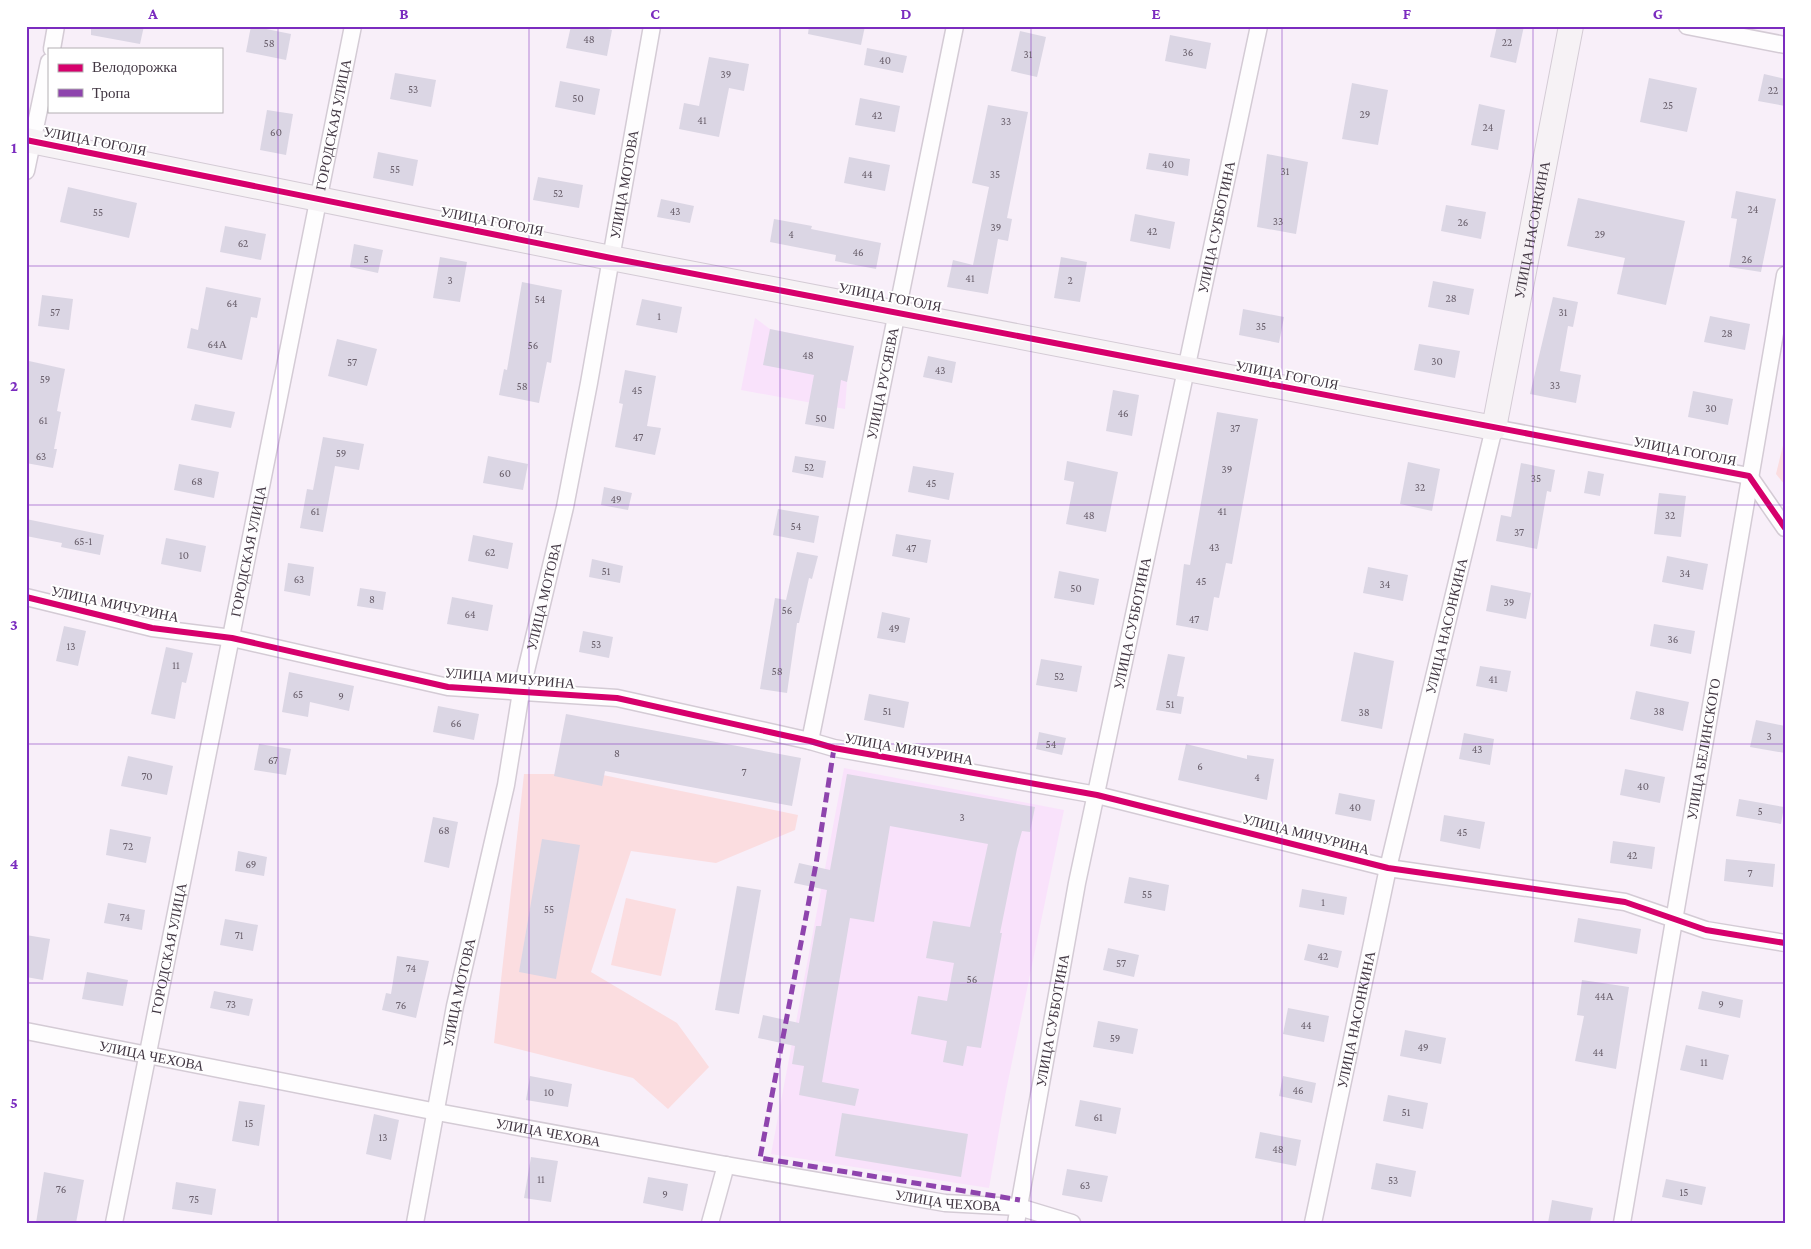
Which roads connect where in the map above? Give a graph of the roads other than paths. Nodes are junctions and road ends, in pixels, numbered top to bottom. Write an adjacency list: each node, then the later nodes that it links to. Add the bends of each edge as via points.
1 (56, 26): 9 (street)
2 (353, 26): 13 (street, ГОРОДСКАЯ УЛИЦА)
3 (652, 26): 14 (street, УЛИЦА МОТОВА)
4 (955, 26): 16 (street, УЛИЦА РУСЯЕВА)
5 (1259, 26): 17 (street, УЛИЦА СУББОТИНА)
6 (1571, 26): 18 (street, УЛИЦА НАСОНКИНА)
7 (1687, 26): 8 (street)
8 (1785, 45)
9 (52, 48)
10 (48, 66): 11 (street)
11 (29, 141): 12 (street); 13 (street, УЛИЦА ГОГОЛЯ)
12 (26, 171)
13 (318, 199): 14 (street, УЛИЦА ГОГОЛЯ); 22 (street, ГОРОДСКАЯ УЛИЦА)
14 (611, 258): 16 (street, УЛИЦА ГОГОЛЯ); 23 (street, УЛИЦА МОТОВА, via 565,507)
15 (1785, 275): 19 (street, УЛИЦА БЕЛИНСКОГО)
16 (897, 311): 17 (street, УЛИЦА ГОГОЛЯ); 24 (street, УЛИЦА РУСЯЕВА)
17 (1185, 368): 18 (street, УЛИЦА ГОГОЛЯ); 25 (street, УЛИЦА СУББОТИНА)
18 (1494, 428): 19 (street, УЛИЦА ГОГОЛЯ); 26 (street, УЛИЦА НАСОНКИНА)
19 (1749, 476): 20 (street); 27 (street, УЛИЦА БЕЛИНСКОГО)
20 (1785, 528)
21 (26, 597): 22 (street, УЛИЦА МИЧУРИНА, via 152,628)
22 (232, 638): 23 (street, УЛИЦА МИЧУРИНА, via 448,687); 30 (street, ГОРОДСКАЯ УЛИЦА)
23 (521, 692): 24 (street, УЛИЦА МИЧУРИНА, via 617,698); 31 (street, УЛИЦА МОТОВА, via 506,785 455,1006)
24 (810, 741): 25 (street, УЛИЦА МИЧУРИНА, via 834,748)
25 (1097, 794): 26 (street, УЛИЦА МИЧУРИНА); 33 (street, УЛИЦА СУББОТИНА, via 1077,883)
26 (1388, 868): 27 (street, УЛИЦА МИЧУРИНА, via 1626,902); 38 (street, УЛИЦА НАСОНКИНА)
27 (1674, 919): 28 (street, УЛИЦА МИЧУРИНА, via 1706,930); 39 (street, УЛИЦА БЕЛИНСКОГО)
28 (1785, 943)
29 (26, 1031): 30 (street, УЛИЦА ЧЕХОВА)
30 (148, 1055): 31 (street, УЛИЦА ЧЕХОВА); 34 (street, ГОРОДСКАЯ УЛИЦА)
31 (437, 1112): 32 (street, УЛИЦА ЧЕХОВА); 35 (street, УЛИЦА МОТОВА)
32 (726, 1165): 33 (street, УЛИЦА ЧЕХОВА); 36 (street)
33 (1017, 1215): 37 (street, УЛИЦА ЧЕХОВА)
34 (114, 1223)
35 (415, 1223)
36 (710, 1223)
37 (1072, 1223)
38 (1313, 1223)
39 (1622, 1223)

